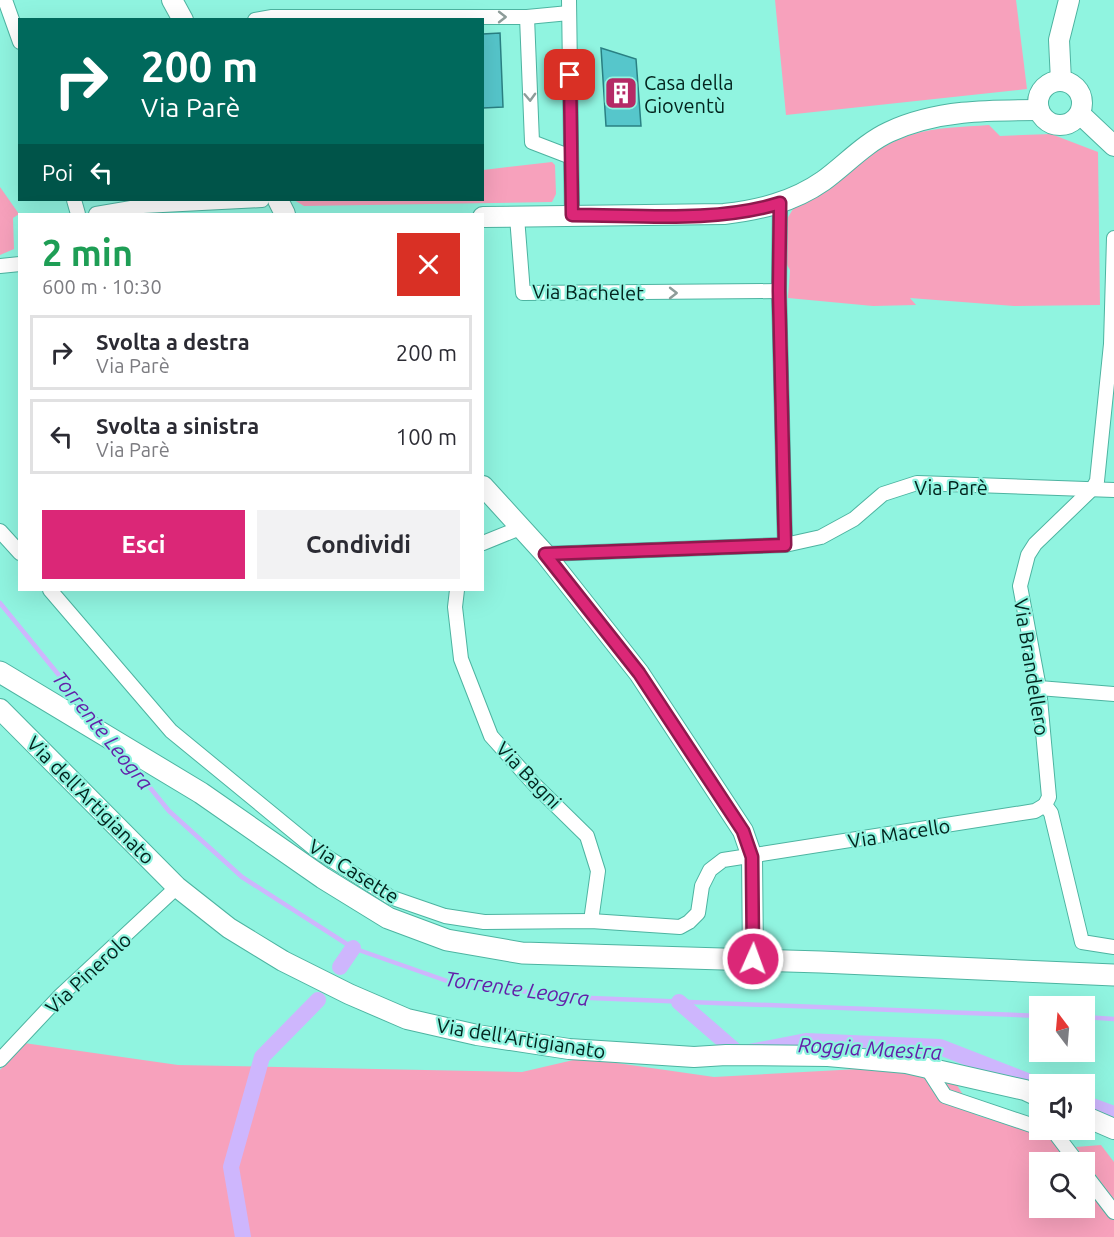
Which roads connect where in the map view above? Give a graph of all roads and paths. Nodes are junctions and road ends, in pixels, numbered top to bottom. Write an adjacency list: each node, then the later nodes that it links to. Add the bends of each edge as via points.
1 (4, 0): 8 (street)
2 (172, 0): 6 (street)
3 (1069, 0): 9 (street, via 1059,40)
4 (569, 6): 5 (street); 13 (street)
5 (527, 17): 7 (street, one-way to 5); 13 (street, one-way to 13, via 532,142)
6 (182, 18)
7 (266, 18)
8 (18, 37)
9 (1061, 81): 10 (street, via 1042,90); 11 (street, via 1079,92)
10 (1039, 110): 11 (street, via 1047,122 1062,126); 15 (street, via 963,112 915,121 887,132 821,182)
11 (1080, 114): 12 (street)
12 (1114, 146)
13 (571, 157): 17 (street)
14 (242, 201): 16 (street, via 143,206)
15 (780, 203): 17 (street, via 757,211 724,214); 23 (street)
16 (102, 213)
17 (572, 215): 19 (street)
18 (484, 217): 19 (street)
19 (517, 217): 23 (street, Via Bachelet, one-way to 23, via 523,293 725,298)
20 (1114, 238): 25 (street, via 1111,344 1100,469)
21 (18, 264): 22 (street)
22 (0, 266)
23 (779, 291): 30 (street)
24 (484, 487): 27 (street)
25 (1093, 488): 26 (street, Via Parè); 30 (street, Via Parè, via 917,483 883,494 854,519 820,537); 36 (street, Via Brandellero, via 1035,544 1022,571 1022,605)
26 (1114, 490)
27 (520, 528): 29 (street); 32 (street)
28 (0, 531): 31 (street)
29 (484, 543)
30 (785, 545): 32 (street, Via Parè)
31 (18, 551)
32 (545, 554): 40 (street, via 639,673 743,831)
33 (51, 591): 42 (street, Via Casette, via 171,731 316,850 390,897 445,916 484,922)
34 (457, 591): 42 (street, Via Bagni, via 460,659 491,736 587,836 598,870)
35 (0, 672): 44 (main road, via 201,793 388,918 447,940 522,953)
36 (1039, 688): 37 (street); 39 (street, Via Brandellero, via 1049,797)
37 (1114, 694)
38 (0, 709): 41 (street, Via dell'Artigianato)
39 (1045, 805): 40 (street, Via Macello, via 1035,811); 43 (street, Via Brandellero, via 1051,813 1082,942)
40 (752, 857): 42 (street, Via Casette, via 723,860 710,870 702,886 698,913 680,927); 44 (street)
41 (177, 887): 46 (street, Via Pinerolo, via 61,995); 47 (street, Via dell'Artigianato, via 229,927 283,961 407,1019 569,1049 694,1057 828,1056)
42 (591, 921)
43 (1114, 947)
44 (753, 959): 45 (main road)
45 (1114, 975)
46 (0, 1060)
47 (927, 1068): 48 (street, Via dell'Artigianato); 50 (street, via 945,1096)
48 (1029, 1092)
49 (1095, 1121): 51 (street)
50 (1029, 1124)
51 (1114, 1129)
52 (1060, 1140): 53 (street)
53 (1069, 1152)
54 (1095, 1187): 55 (street)
55 (1114, 1212)

